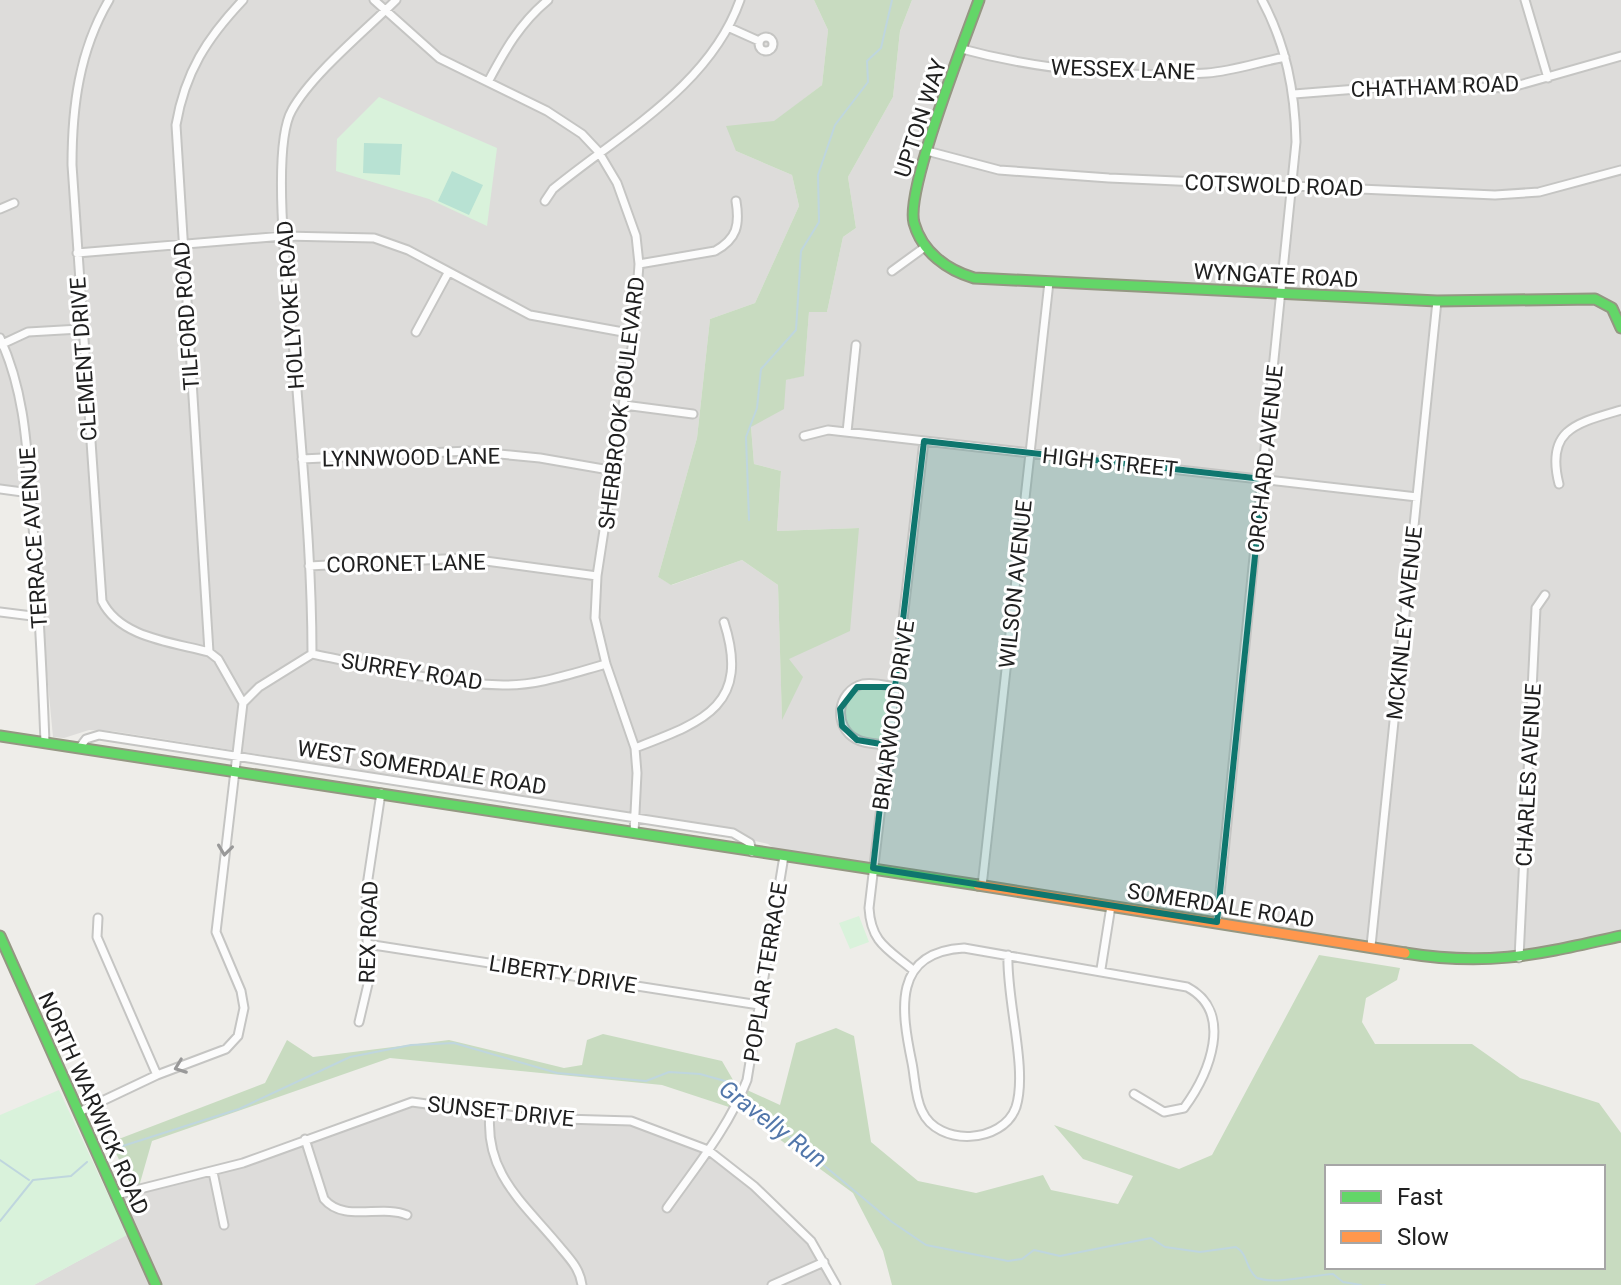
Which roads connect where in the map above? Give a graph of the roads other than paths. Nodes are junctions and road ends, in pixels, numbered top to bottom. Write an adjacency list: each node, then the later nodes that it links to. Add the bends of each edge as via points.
1 (109, 0): 30 (street, CLEMENT DRIVE, via 83,59 72,115)
2 (243, 0): 28 (street, TILFORD ROAD, via 212,33 180,99 174,147)
3 (374, 0): 10 (street, SHERBROOK BOULEVARD)
4 (396, 0): 10 (street, HOLLYOKE ROAD)
5 (548, 0): 17 (street, via 511,38)
6 (740, 0): 11 (street)
7 (979, 0): 13 (main road, UPTON WAY)
8 (1525, 0): 16 (street)
9 (1266, 1): 15 (street, ORCHARD AVENUE)
10 (385, 12): 17 (street, SHERBROOK BOULEVARD, via 439,58); 27 (street, HOLLYOKE ROAD, via 291,110 282,134)
11 (730, 28): 12 (street); 19 (street, via 702,68)
12 (759, 41)
13 (962, 49): 15 (street, WESSEX LANE, via 1054,68 1141,72 1207,73); 20 (main road, UPTON WAY)
14 (1621, 56): 16 (street, CHATHAM ROAD)
15 (1285, 57): 18 (street, ORCHARD AVENUE)
16 (1548, 78): 18 (street, CHATHAM ROAD, via 1509,88 1408,85)
17 (488, 82): 19 (street, SHERBROOK BOULEVARD, via 547,111)
18 (1294, 94): 22 (street, ORCHARD AVENUE)
19 (598, 151): 23 (street); 31 (street, SHERBROOK BOULEVARD, via 617,183)
20 (927, 151): 22 (street, COTSWOLD ROAD, via 999,170); 29 (main road, UPTON WAY, via 912,209)
21 (1621, 170): 22 (street, COTSWOLD ROAD, via 1539,192 1495,195)
22 (1294, 186): 35 (street, ORCHARD AVENUE)
23 (545, 201)
24 (736, 201): 31 (street, via 735,236 724,246)
25 (14, 203): 26 (street)
26 (0, 209)
27 (284, 236): 28 (street); 33 (street, via 374,238); 50 (street, HOLLYOKE ROAD)
28 (181, 244): 30 (street); 63 (street, TILFORD ROAD)
29 (925, 247): 32 (street); 34 (main road, WYNGATE ROAD, via 944,267 962,276)
30 (77, 253): 38 (street, CLEMENT DRIVE)
31 (639, 264): 40 (street, SHERBROOK BOULEVARD)
32 (892, 271)
33 (448, 273): 39 (street); 40 (street, via 530,315)
34 (1049, 282): 35 (main road, WYNGATE ROAD); 49 (street, WILSON AVENUE)
35 (1283, 293): 36 (main road, WYNGATE ROAD); 52 (street, ORCHARD AVENUE)
36 (1437, 301): 37 (main road, WYNGATE ROAD, via 1595,299 1612,308); 56 (street, MCKINLEY AVENUE)
37 (1621, 328)
38 (80, 329): 41 (street, via 38,330); 63 (street, CLEMENT DRIVE, via 102,601 108,613 134,631)
39 (416, 332)
40 (634, 334): 43 (street, SHERBROOK BOULEVARD)
41 (1, 342): 55 (street, TERRACE AVENUE, via 24,419)
42 (856, 345): 46 (street)
43 (624, 405): 45 (street); 51 (street, SHERBROOK BOULEVARD)
44 (1621, 410): 53 (street, via 1581,422 1560,439 1555,460)
45 (693, 414)
46 (847, 432): 47 (street, HIGH STREET); 48 (street, HIGH STREET)
47 (804, 436)
48 (924, 441): 49 (street, HIGH STREET); 66 (street, BRIARWOOD DRIVE)
49 (1030, 453): 52 (street, HIGH STREET); 82 (street, WILSON AVENUE)
50 (302, 459): 51 (street, LYNNWOOD LANE, via 468,451); 57 (street, HOLLYOKE ROAD)
51 (615, 471): 58 (street, SHERBROOK BOULEVARD)
52 (1263, 479): 56 (street, HIGH STREET); 85 (street, ORCHARD AVENUE)
53 (1559, 484)
54 (0, 489): 55 (street)
55 (30, 493): 61 (street, TERRACE AVENUE)
56 (1417, 497): 89 (street, MCKINLEY AVENUE)
57 (309, 566): 58 (street, CORONET LANE, via 463,558); 64 (street, HOLLYOKE ROAD)
58 (597, 576): 65 (street, SHERBROOK BOULEVARD, via 595,618)
59 (1545, 595): 91 (street, CHARLES AVENUE, via 1536,608)
60 (0, 612): 61 (street)
61 (40, 617): 69 (street, TERRACE AVENUE)
62 (724, 622): 72 (street, via 733,670 719,705)
63 (209, 652): 67 (street, via 224,667)
64 (312, 654): 65 (street, SURREY ROAD, via 503,686); 67 (street)
65 (606, 664): 72 (street, SHERBROOK BOULEVARD)
66 (895, 687): 70 (street, BRIARWOOD DRIVE); 70 (street, via 857,687 840,709 842,726 851,736)
67 (243, 703): 73 (street)
68 (0, 736): 69 (main road, WEST SOMERDALE ROAD)
69 (45, 742): 71 (main road, WEST SOMERDALE ROAD)
70 (887, 745): 81 (street, BRIARWOOD DRIVE)
71 (80, 747): 73 (street, WEST SOMERDALE ROAD, via 99,735); 74 (main road, WEST SOMERDALE ROAD)
72 (635, 748): 76 (street, SHERBROOK BOULEVARD)
73 (236, 757): 74 (street); 76 (street, WEST SOMERDALE ROAD)
74 (235, 773): 75 (main road, WEST SOMERDALE ROAD); 96 (street, one-way to 96, via 216,932 241,991 243,1023 226,1049)
75 (381, 793): 77 (main road, WEST SOMERDALE ROAD); 88 (street, REX ROAD, via 366,892)
76 (635, 820): 77 (street, SHERBROOK BOULEVARD); 78 (street, WEST SOMERDALE ROAD, via 733,833 744,837)
77 (634, 833): 78 (main road, WEST SOMERDALE ROAD)
78 (752, 852): 79 (main road, WEST SOMERDALE ROAD)
79 (784, 856): 80 (main road, WEST SOMERDALE ROAD); 94 (street, POPLAR TERRACE)
80 (814, 859): 81 (main road, SOMERDALE ROAD)
81 (873, 868): 82 (main road, SOMERDALE ROAD); 93 (street, BRIARWOOD DRIVE, via 870,928)
82 (982, 886): 83 (main road, SOMERDALE ROAD)
83 (1111, 906): 85 (main road, SOMERDALE ROAD); 92 (street)
84 (98, 918): 96 (street, via 97,937)
85 (1217, 922): 89 (main road, SOMERDALE ROAD)
86 (0, 936): 98 (main road, NORTH WARWICK ROAD)
87 (1621, 936): 91 (main road, SOMERDALE ROAD)
88 (367, 944): 94 (street, LIBERTY DRIVE); 95 (street, REX ROAD, via 368,984)
89 (1371, 946): 91 (main road, SOMERDALE ROAD, via 1455,961)
90 (1008, 955): 92 (street); 93 (street, via 945,949); 93 (street, via 1018,1097 1010,1119 980,1136 949,1134 922,1111 904,1002)
91 (1519, 958)
92 (1101, 969): 97 (street, via 1199,993 1213,1018 1213,1049 1184,1108 1164,1112)
93 (913, 970)
94 (759, 1005): 101 (street, POPLAR TERRACE, via 747,1080)
95 (359, 1022)
96 (157, 1075): 98 (street)
97 (1134, 1094)
98 (79, 1112): 103 (main road, NORTH WARWICK ROAD)
99 (490, 1112): 100 (street, SUNSET DRIVE, via 412,1102); 101 (street, SUNSET DRIVE, via 631,1121); 109 (street, via 489,1139 499,1174 575,1264)
100 (305, 1139): 102 (street, SUNSET DRIVE); 105 (street, via 330,1207)
101 (708, 1150): 104 (street, POPLAR TERRACE); 107 (street, SUNSET DRIVE, via 781,1208)
102 (213, 1172): 103 (street, SUNSET DRIVE); 106 (street)
103 (116, 1195): 108 (main road, NORTH WARWICK ROAD)
104 (667, 1208)
105 (407, 1215)
106 (224, 1225)
107 (824, 1262): 110 (street); 111 (street, SUNSET DRIVE)
108 (156, 1285)
109 (582, 1285)
110 (772, 1285)
111 (836, 1285)

